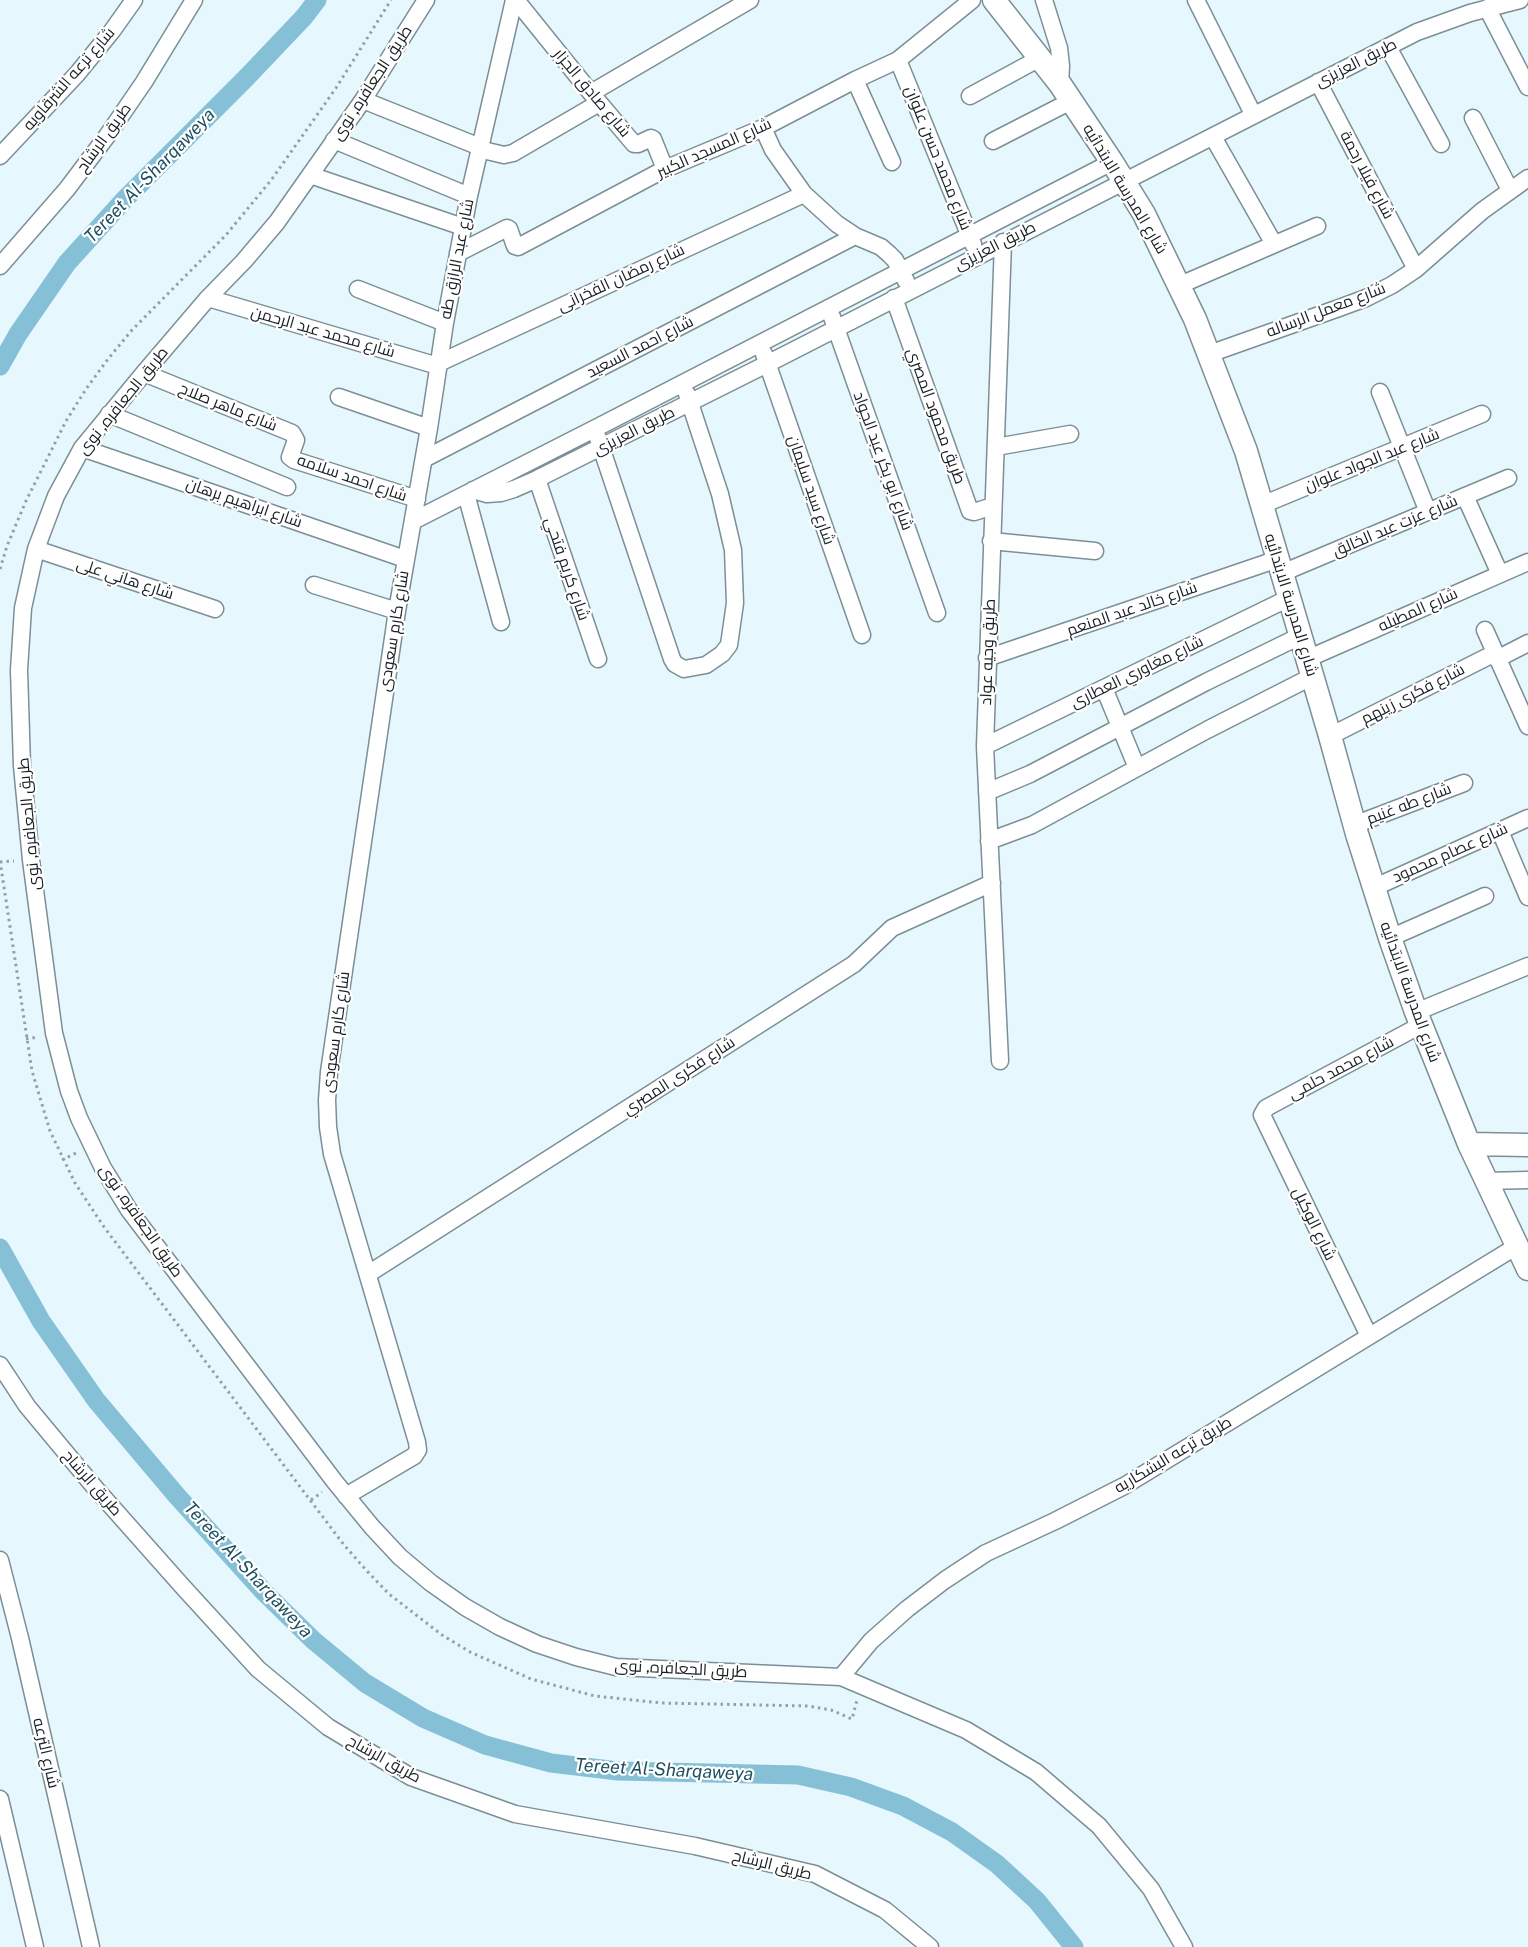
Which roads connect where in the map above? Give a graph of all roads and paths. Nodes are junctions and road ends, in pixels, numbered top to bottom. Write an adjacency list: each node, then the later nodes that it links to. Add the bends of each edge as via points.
1 (134, 0): 31 (street, شارع ترعه الشرقاويه, via 77,74)
2 (194, 0): 48 (street, طريق الرشاح, via 107,136 67,189)
3 (391, 0): 95 (path, طريق الجعافره, نوى, via 336,88 255,200 226,235 138,324 86,389 66,421 26,501)
4 (426, 0): 22 (street, طريق الجعافره, نوى)
5 (515, 0): 21 (street, شارع صادق الجزار); 30 (street, شارع عبد الرازق طه)
6 (750, 0): 21 (street)
7 (972, 0): 15 (street, شارع المسجد الكبير)
8 (994, 0): 14 (street, شارع المدرسة الابتدائيه)
9 (1044, 0): 19 (street, via 1059,48)
10 (1196, 0): 23 (street)
11 (1520, 0): 12 (street, طريق العزيزى)
12 (1479, 6): 13 (street, طريق العزيزى); 18 (street)
13 (1388, 47): 17 (street, طريق العزيزى); 29 (street)
14 (1040, 58): 19 (street, شارع المدرسة الابتدائيه); 20 (street)
15 (898, 60): 16 (street, شارع المسجد الكبير); 43 (street, شارع محمد حسن علوان)
16 (855, 80): 25 (street, شارع المسجد الكبير); 32 (street)
17 (1318, 82): 23 (street, طريق العزيزى); 49 (street, شارع فيلا رحمة)
18 (1528, 87)
19 (1066, 92): 28 (street); 34 (street, شارع المدرسة الابتدائيه)
20 (970, 96)
21 (595, 98): 30 (street, via 513,153 495,154); 33 (street, شارع صادق الجزار, via 635,144 653,139)
22 (364, 100): 27 (street, طريق الجعافره, نوى); 30 (street)
23 (1253, 114): 26 (street, طريق العزيزى)
24 (1473, 118): 37 (street)
25 (763, 128): 33 (street, شارع المسجد الكبير); 38 (street)
26 (1213, 137): 34 (street, طريق العزيزى); 45 (street)
27 (334, 140): 35 (street, طريق الجعافره, نوى); 39 (street)
28 (993, 141)
29 (1441, 144)
30 (480, 147): 39 (street, شارع عبد الرازق طه)
31 (0, 156)
32 (892, 162)
33 (665, 169): 46 (street, شارع المسجد الكبير, via 518,247 514,245 508,228)
34 (1118, 171): 43 (street, طريق العزيزى); 44 (street, طريق العزيزى); 51 (street, شارع المدرسة الابتدائيه)
35 (310, 175): 41 (street); 54 (street, طريق الجعافره, نوى, via 260,242)
36 (1528, 178): 37 (street, شارع معمل الرساله)
37 (1510, 190): 49 (street, شارع معمل الرساله)
38 (804, 194): 42 (street); 61 (street, شارع رمضان الفخرانى)
39 (469, 196): 41 (street, شارع عبد الرازق طه)
40 (1317, 226): 45 (street)
41 (463, 227): 46 (street, شارع عبد الرازق طه)
42 (855, 236): 50 (street, via 885,251); 78 (street, شارع احمد السعيد)
43 (969, 236): 47 (street, شارع محمد حسن علوان); 50 (street, طريق العزيزى)
44 (1003, 242): 47 (street, طريق العزيزى); 73 (street, طريق وجيه عواد)
45 (1274, 244): 51 (street)
46 (458, 253): 57 (street, شارع عبد الرازق طه)
47 (977, 255): 53 (street, طريق العزيزى)
48 (0, 266)
49 (1416, 269): 60 (street, شارع معمل الرساله, via 1366,298)
50 (902, 271): 53 (street); 56 (street, طريق العزيزى)
51 (1180, 285): 60 (street, شارع المدرسة الابتدائيه)
52 (358, 289): 57 (street)
53 (910, 290): 55 (street, طريق العزيزى)
54 (208, 298): 61 (street, شارع محمد عبد الرحمن); 63 (street, طريق الجعافره, نوى)
55 (894, 298): 58 (street, طريق العزيزى); 86 (street, طريق محمود المصري, via 970,511)
56 (829, 308): 58 (street, شارع ابو بكر عبد الجواد); 59 (street, طريق العزيزى)
57 (445, 323): 61 (street, شارع عبد الرازق طه)
58 (836, 328): 62 (street, طريق العزيزى); 101 (street, شارع ابو بكر عبد الجواد)
59 (760, 344): 62 (street, شارع سيد سليمان); 64 (street, طريق العزيزى)
60 (1209, 354): 85 (street, شارع المدرسة الابتدائيه, via 1246,451)
61 (438, 364): 70 (street, شارع عبد الرازق طه)
62 (767, 364): 67 (street, طريق العزيزى); 104 (street, شارع سيد سليمان)
63 (144, 373): 68 (street, طريق الجعافره, نوى); 77 (street, شارع ماهر صلاح, via 292,433 296,440)
64 (683, 383): 67 (street); 71 (street, طريق العزيزى)
65 (1380, 392): 76 (street)
66 (339, 397): 70 (street)
67 (690, 402): 75 (street, طريق العزيزى); 75 (street, via 720,494 733,550 735,603 729,645 710,662 684,669 674,664)
68 (109, 414): 74 (street, طريق الجعافره, نوى); 81 (street)
69 (1482, 414): 76 (street, شارع عبد الجواد علوان)
70 (429, 428): 78 (street, شارع عبد الرازق طه)
71 (594, 430): 75 (street); 82 (street, طريق العزيزى)
72 (1070, 434): 73 (street)
73 (996, 447): 86 (street, طريق وجيه عواد)
74 (82, 448): 90 (street, طريق الجعافره, نوى, via 56,496); 92 (street, شارع ابراهيم برهان)
75 (602, 448): 80 (street, طريق العزيزى)
76 (1401, 448): 85 (street, شارع عبد الجواد علوان); 87 (street)
77 (291, 454): 84 (street, شارع احمد سلامه, via 294,460)
78 (424, 459): 84 (street, شارع عبد الرازق طه)
79 (1508, 478): 83 (street, شارع عزت عبد الخالق)
80 (537, 479): 82 (street, طريق العزيزى, via 501,493); 109 (street, شارع كريم فتحي)
81 (287, 486)
82 (469, 492): 88 (street, طريق العزيزى); 102 (street)
83 (1466, 496): 87 (street, شارع عزت عبد الخالق); 96 (street)
84 (417, 499): 88 (street, شارع عبد الرازق طه)
85 (1262, 505): 94 (street, شارع المدرسة الابتدائيه)
86 (993, 506): 89 (street, طريق وجيه عواد)
87 (1428, 512): 94 (street, شارع عزت عبد الخالق)
88 (413, 521): 92 (street, شارع كارم سعودى)
89 (992, 541): 91 (street); 108 (street, طريق وجيه عواد)
90 (36, 550): 99 (street, شارع هاني على); 142 (street, طريق الجعافره, نوى, via 23,608 19,661 22,766 30,860 54,1033 69,1091 91,1146 130,1210)
91 (1096, 551)
92 (405, 559): 100 (street, شارع كارم سعودى)
93 (1528, 562): 96 (street, شارع المطيله)
94 (1280, 566): 98 (street, شارع المدرسة الابتدائيه); 108 (street, شارع خالد عبد المنعم)
95 (0, 569)
96 (1500, 574): 110 (street, شارع المطيله)
97 (314, 585): 100 (street)
98 (1289, 598): 105 (street, شارع المدرسة الابتدائيه); 111 (street, شارع مغاوري العطارى)
99 (215, 608)
100 (397, 611): 139 (street, شارع كارم سعودى, via 327,1100 332,1154)
101 (937, 613)
102 (500, 622)
103 (1485, 630): 107 (street)
104 (862, 635)
105 (1300, 636): 110 (street, شارع المدرسة الابتدائيه); 112 (street)
106 (1528, 643): 107 (street, شارع فكرى زينهم)
107 (1496, 656): 113 (street); 114 (street, شارع فكرى زينهم)
108 (987, 658): 115 (street, طريق وجيه عواد)
109 (598, 659)
110 (1310, 668): 114 (street, شارع المدرسة الابتدائيه); 116 (street, شارع المطيله)
111 (1104, 688): 112 (street); 115 (street, شارع مغاوري العطارى)
112 (1120, 726): 116 (street); 118 (street, via 1030,774)
113 (1528, 726)
114 (1330, 736): 120 (street, شارع المدرسة الابتدائيه)
115 (985, 746): 118 (street, طريق وجيه عواد)
116 (1137, 768): 122 (street, شارع المطيله, via 1032,825)
117 (1464, 783): 120 (street, شارع طه غنيم)
118 (987, 792): 122 (street, طريق وجيه عواد)
119 (1528, 818): 121 (street, شارع عصام محمود)
120 (1354, 825): 125 (street, شارع المدرسة الابتدائيه)
121 (1500, 831): 125 (street, شارع عصام محمود); 127 (street)
122 (989, 841): 124 (street, طريق وجيه عواد)
123 (0, 861): 145 (path, طريق الجعافره, نوى, via 32,1071 62,1160 104,1227 366,1570 402,1604 470,1652 500,1667 563,1689 637,1702 808,1706 831,1710)
124 (992, 883): 131 (street, طريق وجيه عواد); 139 (street, شارع فكرى المصري, via 892,928 854,964)
125 (1373, 888): 128 (street, شارع المدرسة الابتدائيه)
126 (1485, 896): 128 (street)
127 (1528, 897)
128 (1390, 938): 130 (street, شارع المدرسة الابتدائيه)
129 (1528, 966): 130 (street, شارع محمد حلمى)
130 (1419, 1018): 132 (street, شارع محمد حلمى); 133 (street, شارع المدرسة الابتدائيه)
131 (1000, 1060)
132 (1262, 1113): 140 (street, شارع الوكيل)
133 (1469, 1144): 134 (street); 136 (street, شارع المدرسة الابتدائيه)
134 (1528, 1145)
135 (1528, 1180): 136 (street)
136 (1486, 1181): 137 (street, شارع المدرسة الابتدائيه)
137 (1517, 1246): 138 (street, شارع المدرسة الابتدائيه); 140 (street, طريق ترعه البشكاريه)
138 (1528, 1270)
139 (368, 1274): 142 (street, شارع كارم سعودى, via 418,1450 414,1456)
140 (1368, 1336): 144 (street, طريق ترعه البشكاريه, via 1124,1486 986,1554 945,1580 871,1641)
141 (0, 1365): 149 (street, طريق الرشاح, via 33,1413 96,1489 258,1669 328,1728 411,1777 515,1814 695,1846 815,1874 885,1910)
142 (346, 1496): 144 (street, طريق الجعافره, نوى, via 400,1557 431,1584 500,1628 537,1644 576,1658 616,1667)
143 (0, 1560): 148 (street, شارع الترعه)
144 (841, 1677): 150 (street, طريق الجعافره, نوى, via 966,1730 1036,1772 1099,1826 1151,1889)
145 (852, 1719)
146 (0, 1799): 147 (street)
147 (35, 1947)
148 (91, 1947)
149 (930, 1947)
150 (1184, 1947)

